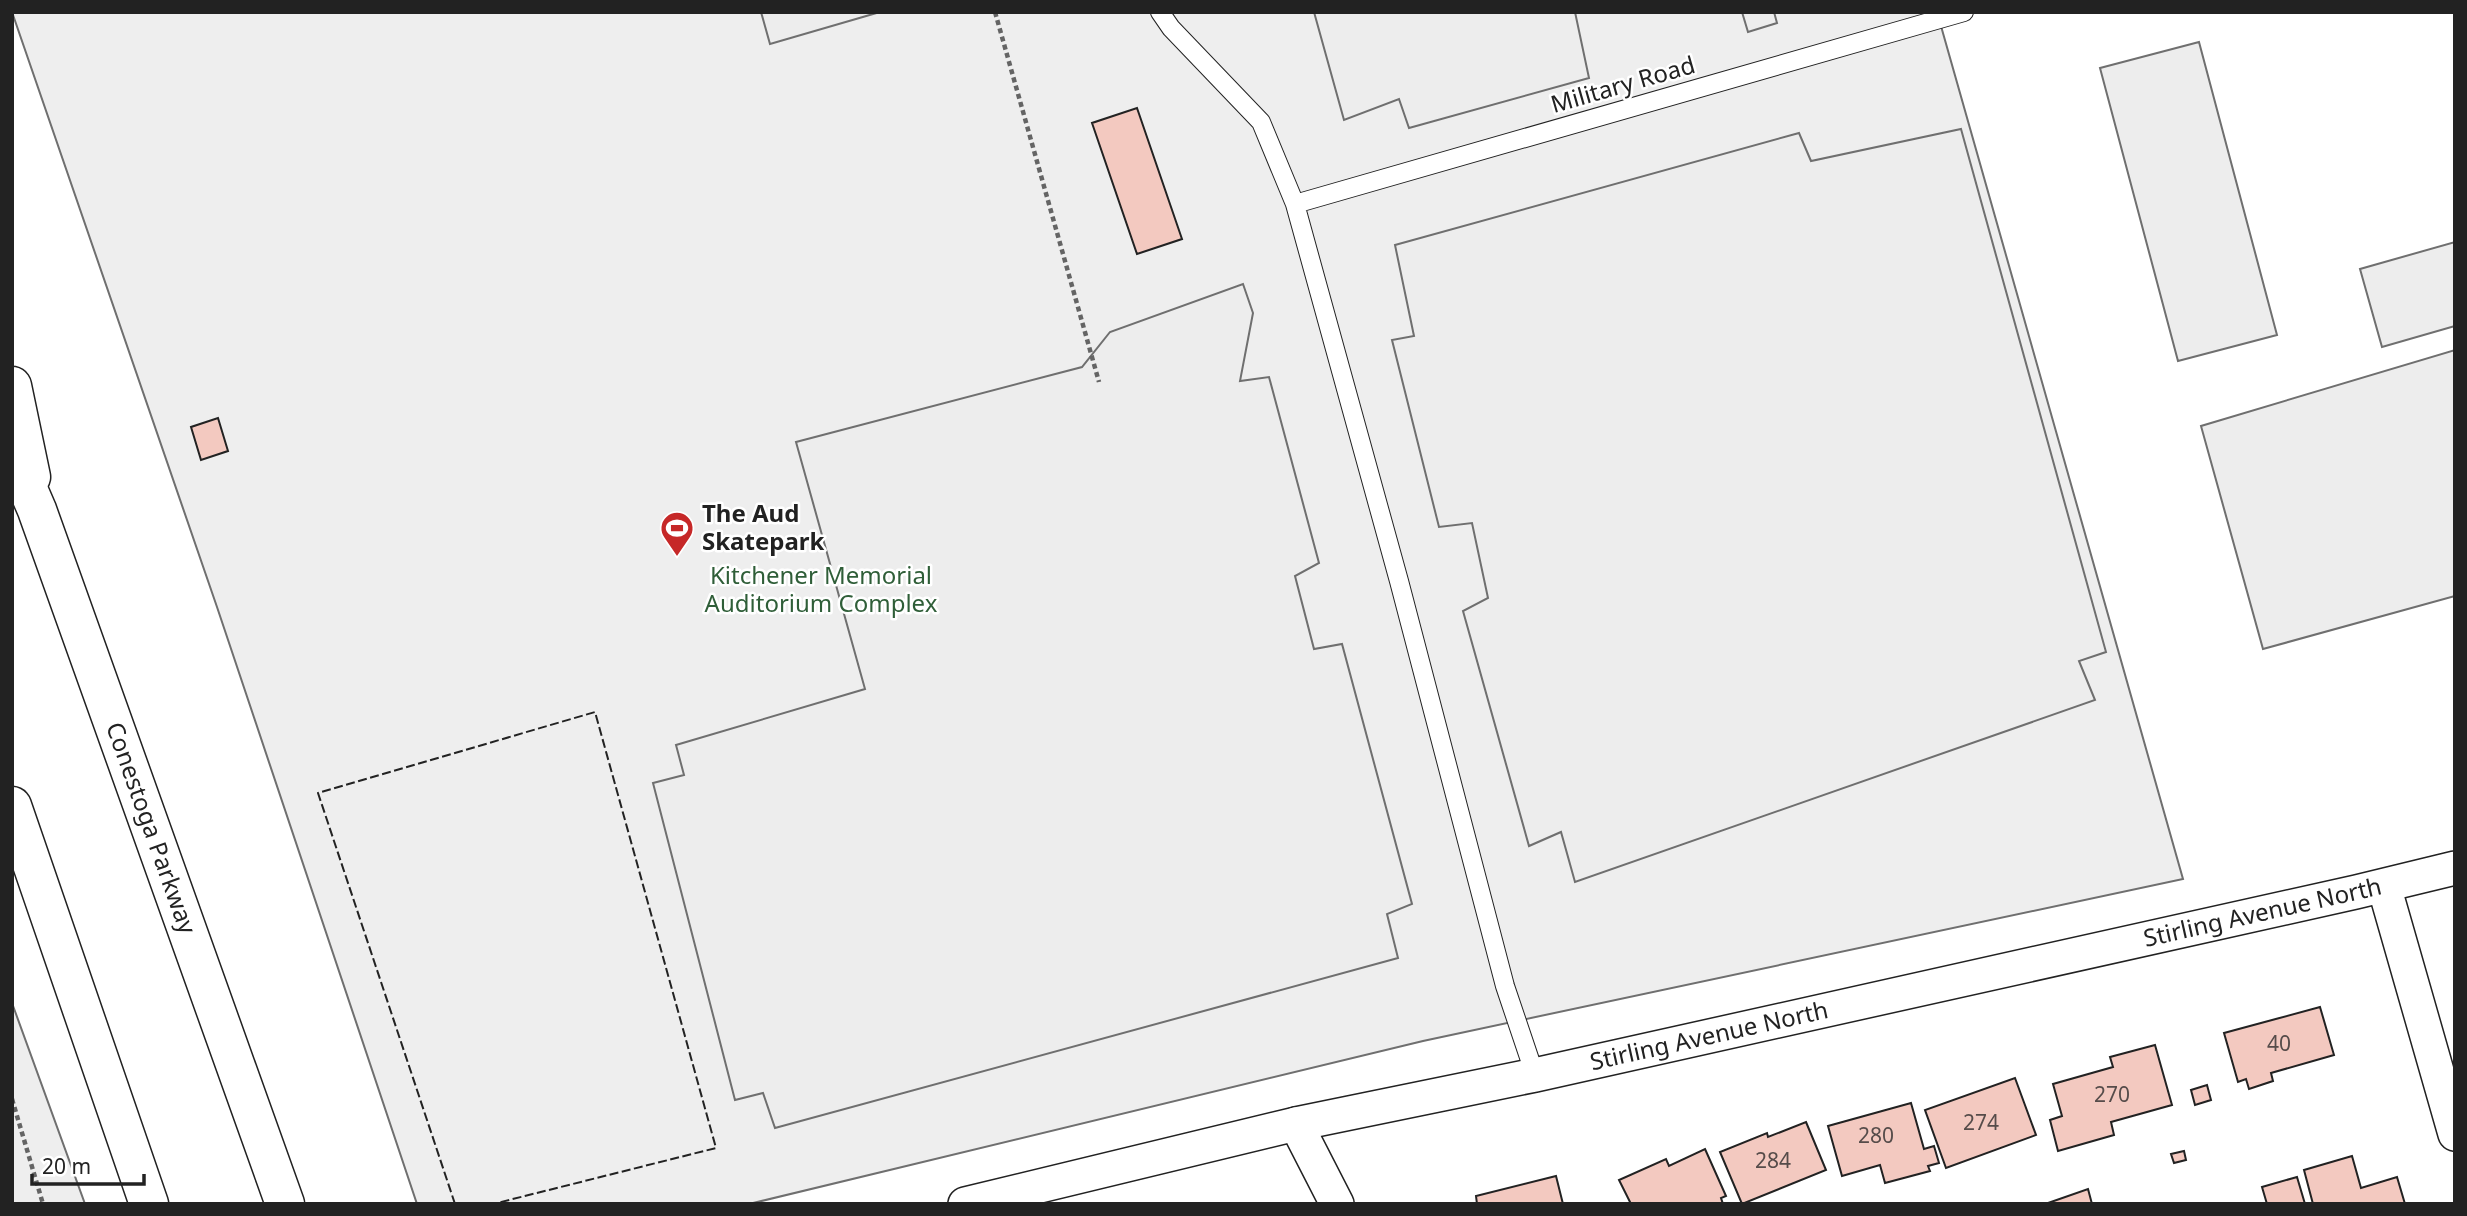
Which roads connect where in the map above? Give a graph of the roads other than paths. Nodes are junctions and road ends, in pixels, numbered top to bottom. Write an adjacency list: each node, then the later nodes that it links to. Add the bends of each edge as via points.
1 (1160, 12): 3 (lane, via 1261,122)
2 (1964, 12): 3 (lane, Military Road)
3 (1295, 204): 10 (lane, via 1505,986)
4 (12, 386): 6 (highway)
5 (12, 452): 6 (highway, Conestoga Parkway)
6 (37, 510): 14 (highway, Conestoga Parkway)
7 (12, 806): 13 (highway)
8 (2455, 868): 9 (street, Stirling Avenue North)
9 (2384, 886): 10 (street, Stirling Avenue North); 12 (street)
10 (1535, 1075): 11 (street, Stirling Avenue North)
11 (1296, 1124): 15 (street, Stirling Avenue North); 16 (street)
12 (2455, 1134)
13 (149, 1204)
14 (285, 1204)
15 (965, 1204)
16 (1337, 1204)

